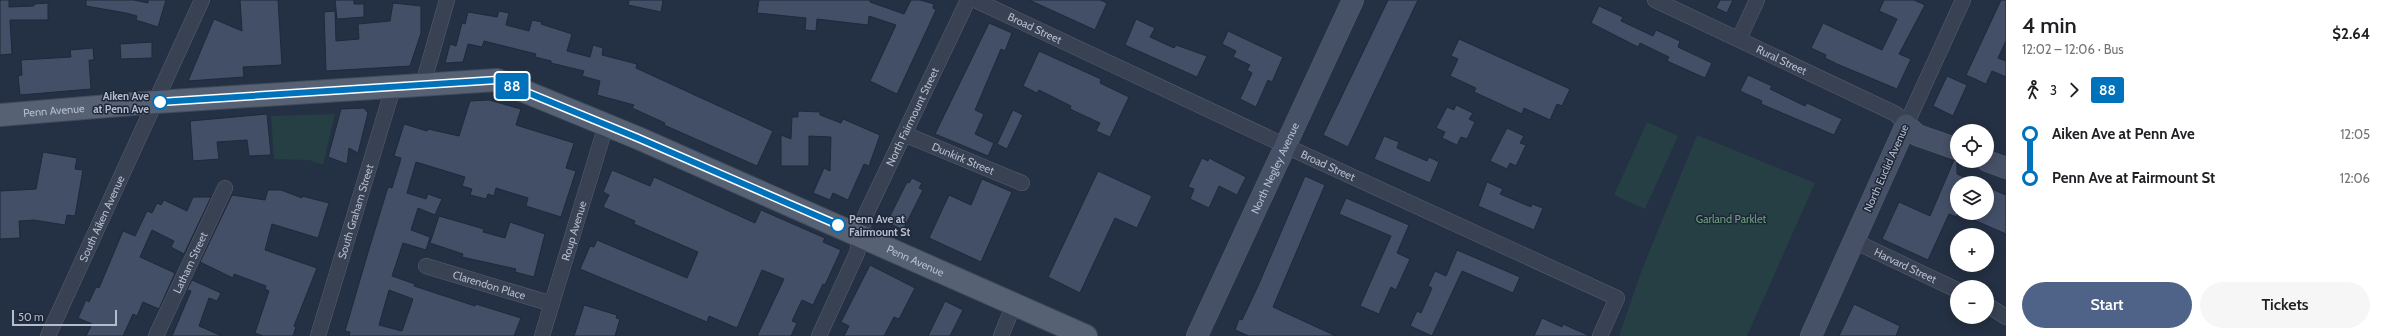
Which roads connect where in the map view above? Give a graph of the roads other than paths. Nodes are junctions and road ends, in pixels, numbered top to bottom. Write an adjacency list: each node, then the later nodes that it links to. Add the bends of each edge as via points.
1 (202, 0): 12 (street, South Aiken Avenue)
2 (447, 0): 10 (street)
3 (968, 0): 16 (street, North Fairmount Street)
4 (975, 0): 17 (street, Broad Street)
5 (1353, 0): 17 (main road, North Negley Avenue)
6 (1655, 0): 9 (street, Rural Street)
7 (1757, 0): 9 (street)
8 (1963, 0): 14 (street, North Euclid Avenue)
9 (1739, 39): 14 (street, Rural Street, via 1896,114)
10 (423, 84): 11 (main road, Penn Avenue); 15 (main road, Penn Avenue, via 497,80)
11 (393, 88): 12 (main road, Penn Avenue); 33 (street, South Graham Street)
12 (157, 102): 13 (main road, Penn Avenue); 31 (street, South Aiken Avenue)
13 (0, 115)
14 (1906, 124): 18 (main road, via 1917,135); 24 (main road, North Euclid Avenue)
15 (606, 125): 23 (main road, Penn Avenue); 27 (street, Roup Avenue)
16 (904, 134): 21 (street, Dunkirk Street); 23 (street, North Fairmount Street, via 865,216)
17 (1285, 146): 38 (main road, North Negley Avenue); 39 (street, Broad Street, via 1617,298)
18 (1950, 147)
19 (1994, 164): 20 (main road)
20 (2006, 168)
21 (1022, 183)
22 (225, 188): 32 (street, Latham Street)
23 (861, 235): 28 (main road, Penn Avenue); 35 (street, North Fairmount Street, via 857,253)
24 (1854, 241): 26 (street, Harvard Street); 40 (main road, North Euclid Avenue)
25 (426, 266): 27 (street, Clarendon Place)
26 (1950, 287)
27 (552, 304): 34 (street, Roup Avenue)
28 (1014, 304): 36 (street); 37 (main road, Penn Avenue)
29 (1994, 309): 30 (street)
30 (2006, 317)
31 (48, 336)
32 (156, 336)
33 (318, 336)
34 (542, 336)
35 (819, 336)
36 (1001, 336)
37 (1086, 336)
38 (1197, 336)
39 (1600, 336)
40 (1811, 336)

